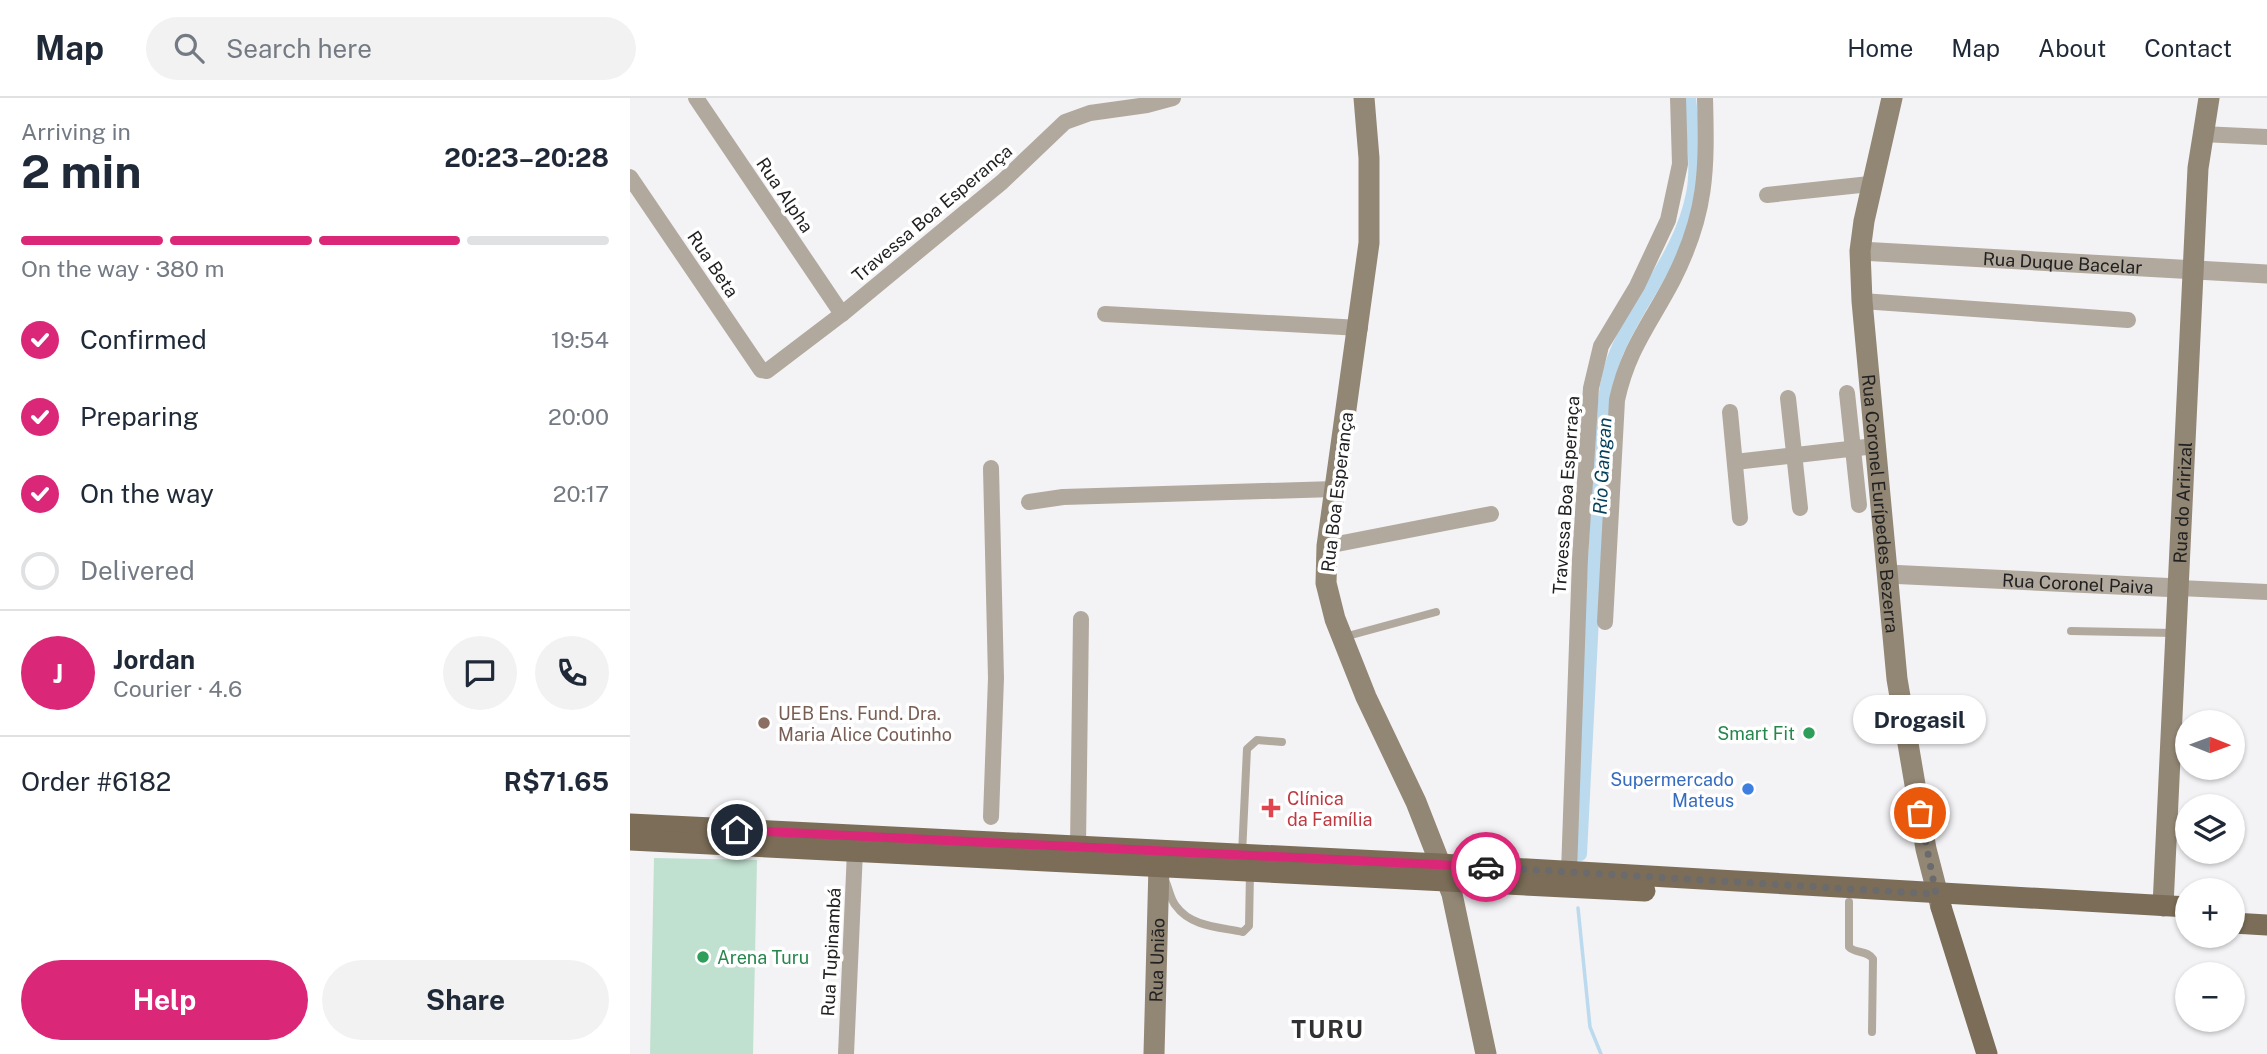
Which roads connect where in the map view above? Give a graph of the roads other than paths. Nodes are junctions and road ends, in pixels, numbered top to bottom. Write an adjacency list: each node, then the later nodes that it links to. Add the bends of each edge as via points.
1 (1173, 98): 17 (street, Travessa Boa Esperança, via 1065,121 1002,183)
2 (1364, 98): 20 (main road, Rua Boa Esperança, via 1371,199)
3 (1678, 98): 55 (street, Travessa Boa Esperraça, via 1680,164 1668,220 1637,286 1601,346 1591,388)
4 (1705, 98): 42 (street, via 1707,160 1701,206 1673,280 1624,366 1617,400)
5 (1892, 98): 11 (main road, Rua Coronel Eurípedes Bezerra)
6 (2209, 98): 8 (main road, Rua do Aririzal)
7 (698, 99): 17 (street, Rua Alpha)
8 (2201, 134): 9 (street); 14 (main road, Rua do Aririzal)
9 (2267, 136)
10 (630, 177): 21 (street, Rua Beta)
11 (1870, 184): 12 (street); 13 (main road, Rua Coronel Eurípedes Bezerra)
12 (1767, 195)
13 (1860, 251): 14 (street, Rua Duque Bacelar); 16 (main road, Rua Coronel Eurípedes Bezerra)
14 (2194, 270): 15 (street, Rua Duque Bacelar); 38 (main road, Rua do Aririzal)
15 (2267, 274)
16 (1862, 301): 19 (street); 25 (main road, Rua Coronel Eurípedes Bezerra)
17 (842, 314): 21 (street, Travessa Boa Esperança)
18 (1105, 314): 20 (street)
19 (2128, 320)
20 (1360, 328): 30 (main road, Rua Boa Esperança)
21 (765, 372)
22 (1847, 393): 26 (street)
23 (1788, 398): 27 (street)
24 (1730, 412): 28 (street)
25 (1875, 446): 26 (street); 37 (main road, Rua Coronel Eurípedes Bezerra)
26 (1853, 449): 27 (street); 32 (street)
27 (1794, 456): 28 (street); 33 (street)
28 (1735, 462): 35 (street)
29 (991, 468): 47 (street, via 996,654)
30 (1335, 489): 31 (street, via 1063,497); 36 (main road, Rua Boa Esperança)
31 (1029, 502)
32 (1860, 505)
33 (1800, 508)
34 (1491, 514): 36 (street)
35 (1740, 518)
36 (1327, 546): 45 (main road, Rua Boa Esperança, via 1327,591)
37 (1887, 574): 38 (street, Rua Coronel Paiva); 56 (main road, Rua Coronel Eurípedes Bezerra, via 1903,722)
38 (2179, 588): 39 (street, Rua Coronel Paiva); 44 (main road, Rua do Aririzal)
39 (2267, 592)
40 (1436, 612): 45 (lane)
41 (1081, 620): 50 (street)
42 (1605, 622)
43 (2071, 631): 44 (lane)
44 (2176, 633): 58 (main road, Rua do Aririzal)
45 (1341, 638): 54 (main road, Rua Boa Esperança)
46 (1282, 742): 52 (lane, via 1257,740 1247,749)
47 (991, 817)
48 (630, 824): 50 (main road)
49 (630, 839): 51 (main road)
50 (1078, 846): 52 (main road)
51 (855, 851): 53 (main road); 66 (street, Rua Tupinambá)
52 (1246, 862): 53 (main road); 53 (lane, via 1249,926 1243,932 1202,924 1184,915 1174,904); 54 (main road)
53 (1160, 869): 67 (main road, Rua União)
54 (1443, 872): 55 (main road); 57 (main road); 68 (main road, Rua Boa Esperança)
55 (1569, 872): 56 (main road)
56 (1938, 901): 57 (main road); 58 (main road); 62 (main road); 69 (main road)
57 (1849, 902): 65 (lane, via 1849,947 1872,959)
58 (2162, 906): 59 (main road)
59 (2175, 906)
60 (2245, 910): 61 (main road)
61 (2267, 911)
62 (2175, 919)
63 (2245, 924): 64 (main road)
64 (2267, 925)
65 (1872, 1032)
66 (846, 1054)
67 (1154, 1054)
68 (1486, 1054)
69 (1987, 1054)

